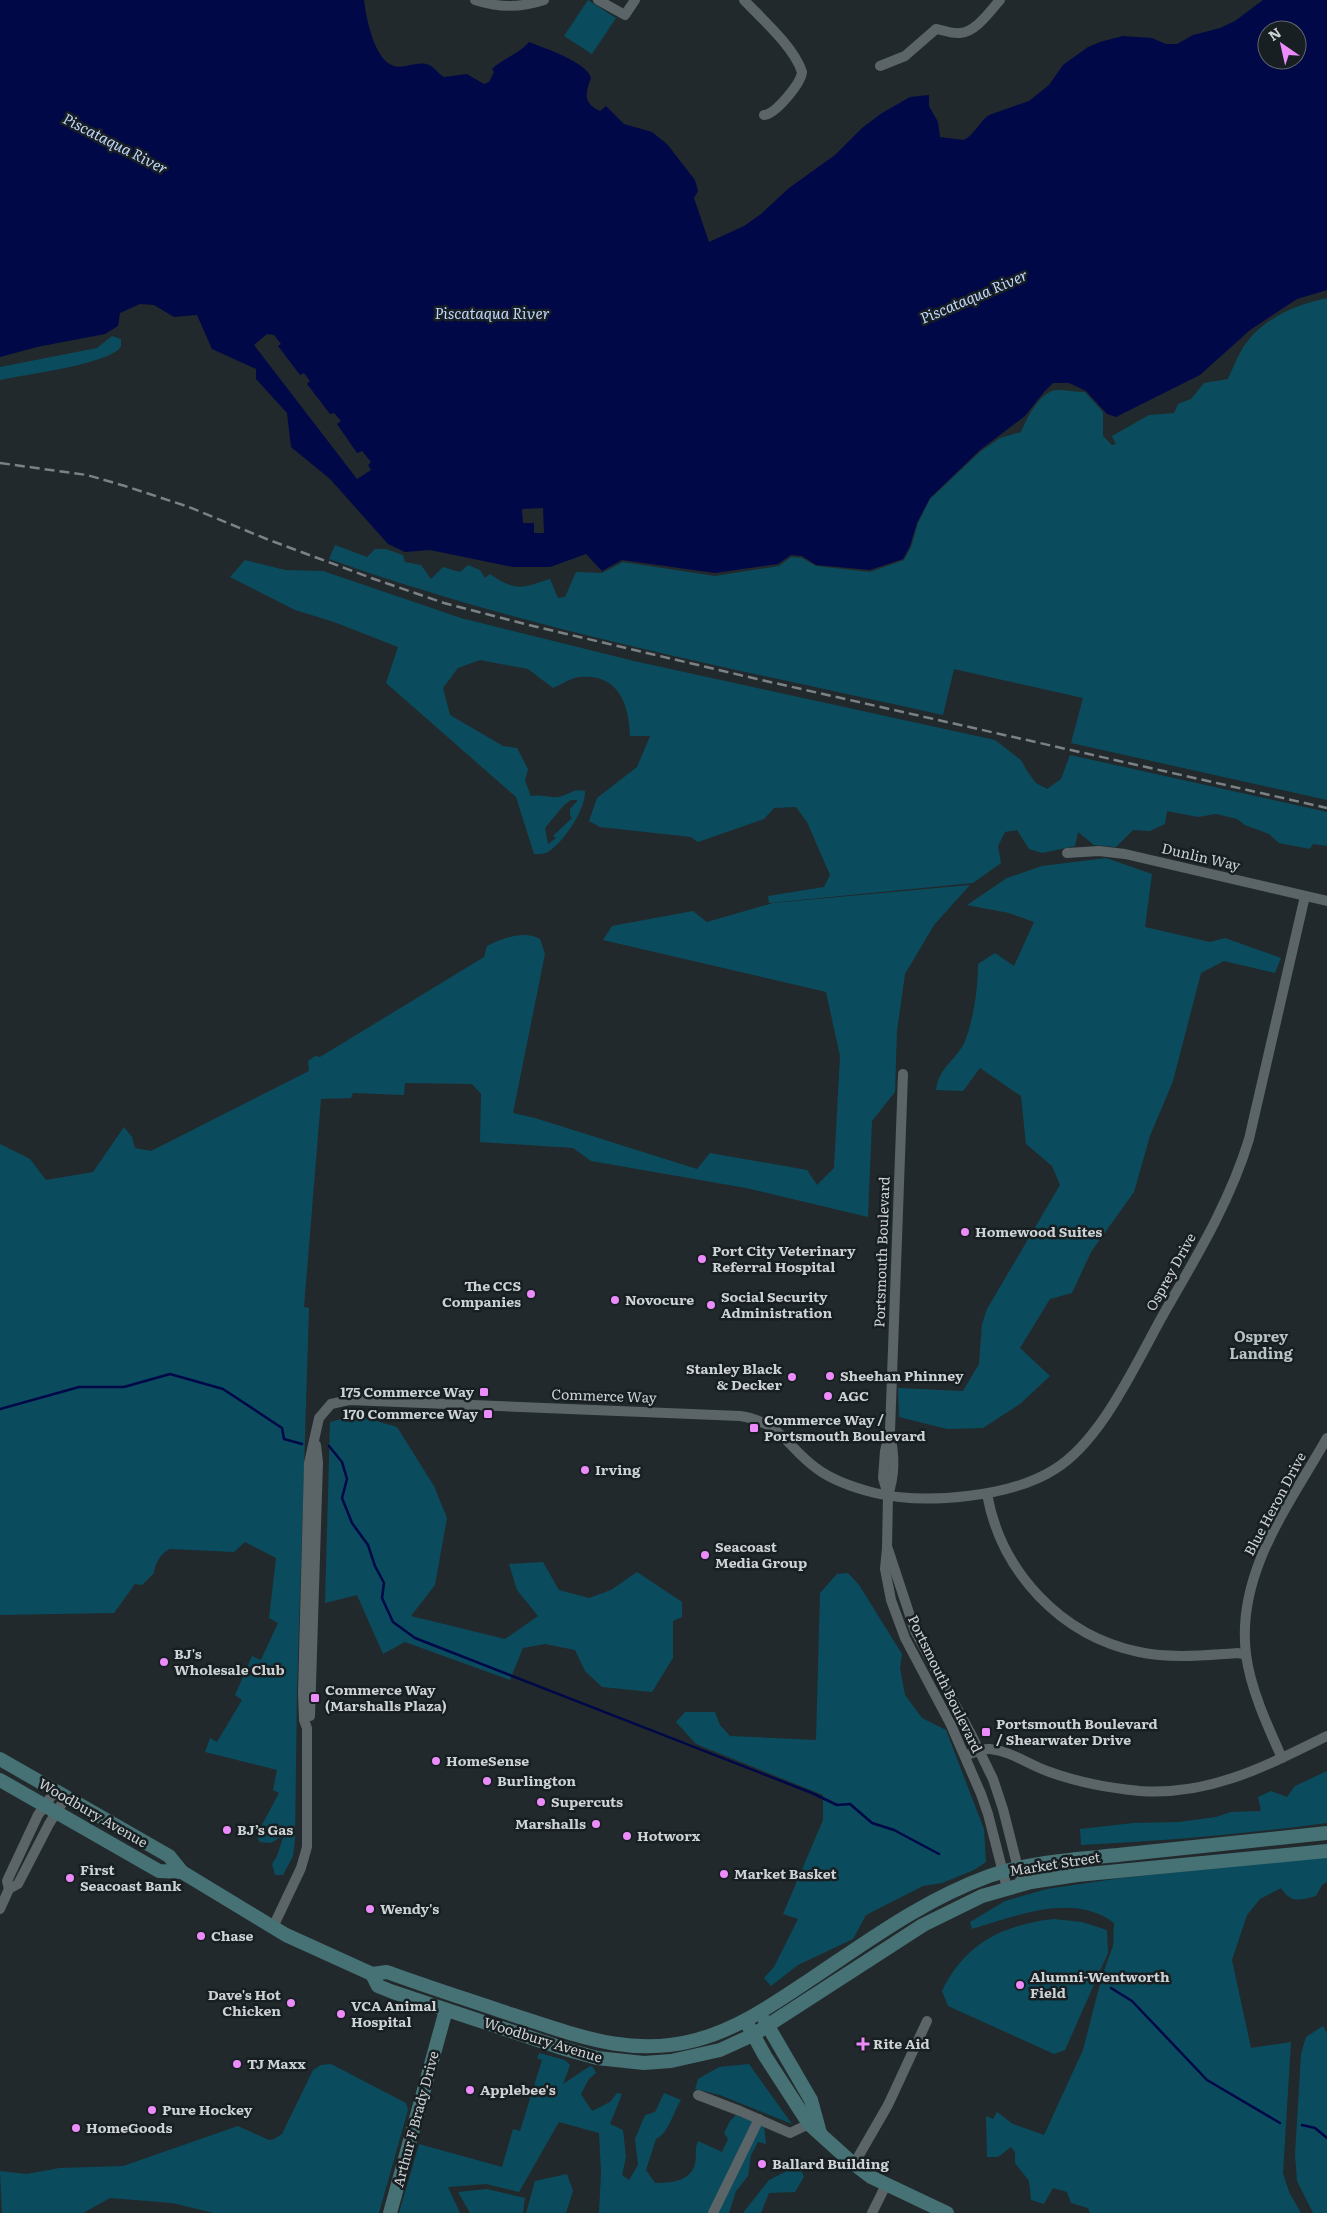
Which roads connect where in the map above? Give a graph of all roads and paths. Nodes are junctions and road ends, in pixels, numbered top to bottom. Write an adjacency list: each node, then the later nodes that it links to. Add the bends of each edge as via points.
1 (475, 0): 2 (street, via 502,7)
2 (544, 0)
3 (598, 0): 4 (street, via 625,15)
4 (635, 0)
5 (744, 0): 8 (street, via 781,41 802,72 777,108)
6 (1000, 0): 7 (street, via 966,31 958,33 936,29 905,56)
7 (880, 66)
8 (764, 115)
9 (1067, 853): 10 (street, Dunlin Way, via 1099,851 1125,854)
10 (1305, 896): 11 (street, Dunlin Way); 14 (street, Osprey Drive, via 1249,1139 1208,1235 1127,1380 1089,1438 1062,1465 1046,1475)
11 (1327, 901)
12 (903, 1074): 15 (street, Portsmouth Boulevard, via 890,1431 894,1454 893,1480)
13 (1327, 1438): 17 (street, Blue Heron Drive, via 1260,1558 1246,1608)
14 (987, 1494): 15 (street, Osprey Drive, via 951,1497); 17 (street, via 994,1525 1010,1558 1035,1592 1073,1625 1107,1642 1140,1652 1181,1656)
15 (888, 1495): 16 (street, Portsmouth Boulevard); 34 (street, Commerce Way, via 829,1476 776,1430 756,1419 740,1416 349,1400 326,1408 319,1418 309,1463 304,1693 307,1847 301,1868)
16 (887, 1548): 19 (street, Portsmouth Boulevard, via 914,1631); 20 (street, Portsmouth Boulevard, via 886,1579 900,1626)
17 (1246, 1655): 21 (street, Blue Heron Drive, via 1258,1699)
18 (1327, 1736): 21 (street)
19 (979, 1750): 20 (street); 21 (street, via 1004,1751 1048,1772 1084,1782 1142,1791 1224,1782); 28 (street, Portsmouth Boulevard, via 998,1793)
20 (965, 1756): 30 (street, Portsmouth Boulevard, via 988,1814)
21 (1282, 1758)
22 (0, 1759): 24 (main road, Woodbury Avenue)
23 (0, 1780): 25 (main road, Woodbury Avenue)
24 (60, 1794): 25 (street); 29 (main road, Woodbury Avenue, via 169,1856)
25 (51, 1808): 29 (main road, Woodbury Avenue, via 159,1871); 33 (street, via 38,1815 7,1881 9,1889)
26 (1327, 1833): 28 (main road, Market Street)
27 (1327, 1851): 31 (main road, Market Street, via 1077,1875)
28 (1018, 1868): 30 (main road, Market Street); 31 (street, Portsmouth Boulevard)
29 (182, 1872): 34 (main road, Woodbury Avenue)
30 (1003, 1872): 32 (street, Portsmouth Boulevard); 37 (main road, Market Street, via 964,1886 924,1906)
31 (1022, 1884): 32 (main road, Market Street)
32 (1007, 1888): 40 (main road, Market Street, via 966,1903 923,1925)
33 (0, 1909)
34 (273, 1927): 35 (main road, Woodbury Avenue)
35 (372, 1974): 36 (main road, Woodbury Avenue, via 378,1986); 38 (main road, Woodbury Avenue, via 387,1972 617,2046 680,2043 711,2035)
36 (451, 2011): 41 (main road, Woodbury Avenue, via 565,2049 628,2062 655,2063 688,2058 720,2050); 47 (main road, Arthur F Brady Drive, via 443,2025)
37 (759, 2012): 38 (main road, Woodbury Avenue); 40 (main road)
38 (745, 2020): 41 (main road)
39 (927, 2022): 45 (street, via 888,2105)
40 (768, 2027): 41 (main road, Woodbury Avenue); 44 (main road, via 811,2100)
41 (753, 2036): 44 (main road)
42 (698, 2095): 43 (street)
43 (759, 2119): 44 (street, via 790,2133); 48 (street)
44 (815, 2128): 45 (main road)
45 (854, 2164): 46 (main road)
46 (886, 2185): 49 (street); 50 (main road)
47 (390, 2213)
48 (713, 2213)
49 (872, 2213)
50 (947, 2213)

